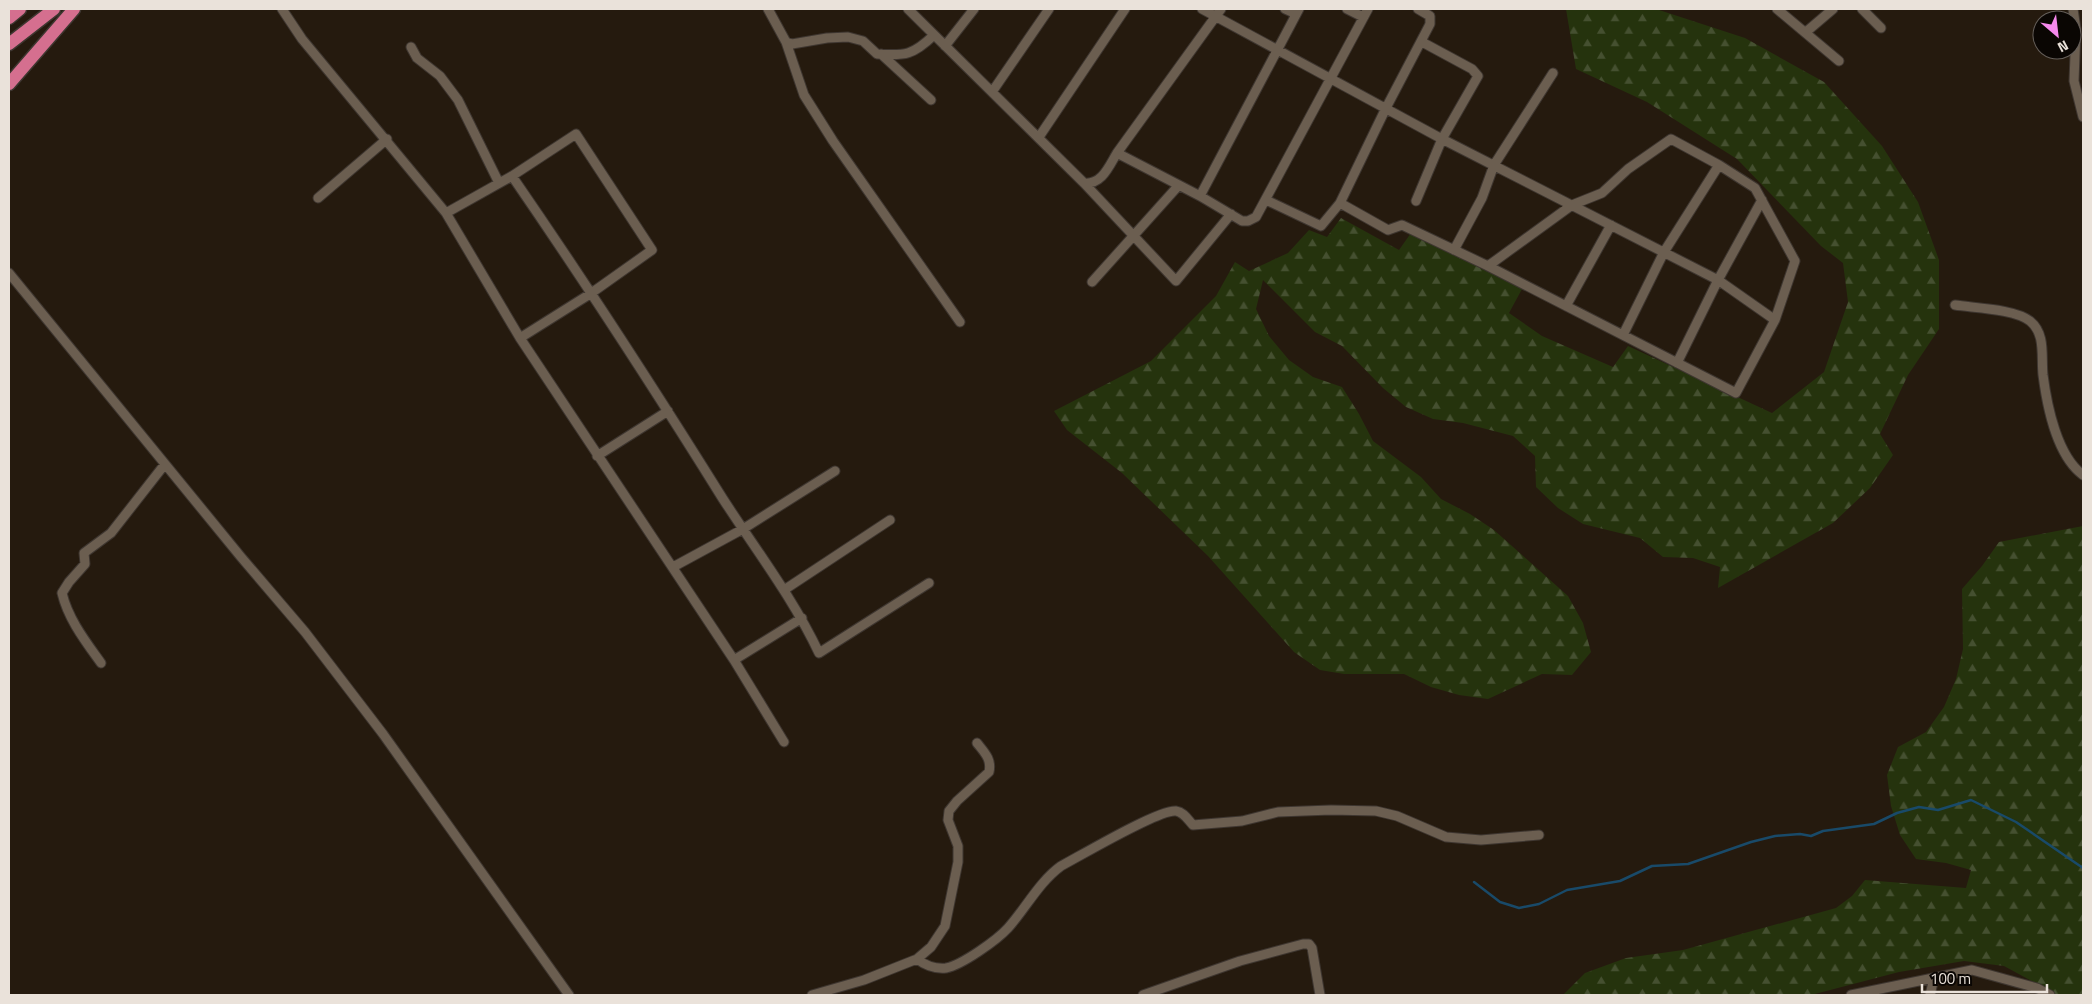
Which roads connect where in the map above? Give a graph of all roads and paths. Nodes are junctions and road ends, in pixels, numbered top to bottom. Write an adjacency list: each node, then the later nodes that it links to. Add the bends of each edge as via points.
1 (20, 9): 23 (highway)
2 (54, 9): 29 (highway)
3 (74, 9): 37 (highway)
4 (282, 9): 43 (street, via 302,39)
5 (768, 9): 27 (street)
6 (908, 9): 26 (street)
7 (974, 9): 30 (street)
8 (1049, 9): 38 (street)
9 (1125, 9): 42 (street)
10 (1202, 9): 21 (street)
11 (1286, 9): 19 (street)
12 (1347, 9): 22 (street)
13 (1368, 9): 22 (street)
14 (1418, 9): 20 (street)
15 (1777, 9): 25 (street)
16 (1833, 9): 25 (street)
17 (1862, 9): 24 (street)
18 (2073, 9): 41 (street, via 2076,29 2074,88)
19 (1297, 12): 32 (street)
20 (1433, 12): 28 (street)
21 (1218, 13): 32 (street); 45 (street)
22 (1363, 17): 36 (street)
23 (9, 18)
24 (1881, 28)
25 (1806, 32): 34 (street)
26 (934, 35): 30 (street); 33 (street, via 921,47 904,55)
27 (786, 42): 33 (street, via 848,37 863,41 877,54); 73 (street, via 804,95)
28 (1422, 42): 40 (street); 44 (street, via 1472,69 1478,76)
29 (9, 44)
30 (945, 46): 38 (street)
31 (411, 47): 49 (street, via 417,58 440,76 458,100)
32 (1277, 49): 36 (street); 52 (street)
33 (882, 54): 39 (street)
34 (1839, 61)
35 (1553, 73): 46 (street)
36 (1330, 80): 40 (street); 54 (street)
37 (9, 84)
38 (992, 92): 42 (street)
39 (931, 100)
40 (1386, 108): 44 (street); 57 (street)
41 (2083, 117)
42 (1038, 137): 50 (street)
43 (387, 139): 53 (street); 59 (street)
44 (1442, 139): 46 (street); 56 (street)
45 (1117, 154): 50 (street, via 1096,182); 51 (street)
46 (1494, 165): 58 (street); 63 (street, via 1482,198)
47 (1719, 165): 55 (street, via 1755,188); 58 (street, via 1671,139 1602,192); 64 (street)
48 (512, 176): 49 (street); 69 (street); 69 (street, via 576,134 652,250)
49 (499, 183): 59 (street)
50 (1084, 183): 62 (street)
51 (1179, 185): 52 (street); 62 (street)
52 (1200, 196): 60 (street)
53 (318, 198)
54 (1266, 200): 57 (street, via 1322,226); 60 (street, via 1256,218 1242,221)
55 (1762, 200): 67 (street); 72 (street, via 1795,261)
56 (1416, 201)
57 (1340, 203): 63 (street, via 1388,230 1402,225)
58 (1572, 205): 61 (street); 65 (street)
59 (446, 213): 75 (street)
60 (1231, 214): 62 (street, via 1176,281)
61 (1611, 225): 64 (street); 71 (street)
62 (1133, 235): 68 (street)
63 (1454, 250): 65 (street)
64 (1664, 252): 67 (street); 74 (street)
65 (1488, 266): 71 (street)
66 (9, 273): 79 (street)
67 (1718, 280): 72 (street); 76 (street)
68 (1092, 282)
69 (590, 294): 75 (street); 77 (street)
70 (1955, 305): 81 (street, via 2010,313 2029,320 2038,331 2042,340 2043,376 2061,445 2070,463)
71 (1566, 306): 74 (street)
72 (1775, 320): 76 (street, via 1736,393)
73 (960, 322)
74 (1624, 335): 76 (street)
75 (520, 338): 78 (street)
76 (1677, 363)
77 (668, 411): 78 (street); 83 (street)
78 (597, 456): 84 (street)
79 (165, 464): 89 (street, via 111,533 84,553 85,564 62,594 81,635); 96 (street, via 317,647)
80 (835, 471): 83 (street)
81 (2083, 476)
82 (890, 520): 86 (street)
83 (743, 530): 84 (street); 86 (street)
84 (673, 567): 88 (street)
85 (929, 583): 87 (street, via 819,653)
86 (784, 590): 87 (street)
87 (802, 618): 88 (street)
88 (734, 660): 90 (street)
89 (101, 663)
90 (784, 742)
91 (977, 743): 93 (street, via 991,765 989,772 949,811 948,820 958,846 958,862 948,916 941,934)
92 (1539, 835): 93 (street, via 1481,840 1446,837 1397,816 1376,812 1278,812 1242,821 1193,825 1185,815 1170,812 1149,819 1061,866 1004,931 966,959 946,968 928,967)
93 (918, 959): 97 (street, via 864,980)
94 (1934, 978): 95 (street); 100 (street); 101 (street, via 1972,970 2037,988)
95 (1857, 994)
96 (569, 995)
97 (812, 995)
98 (1143, 995): 99 (street, via 1240,961 1303,944 1312,948)
99 (1320, 995)
100 (1930, 995)
101 (2050, 995)

